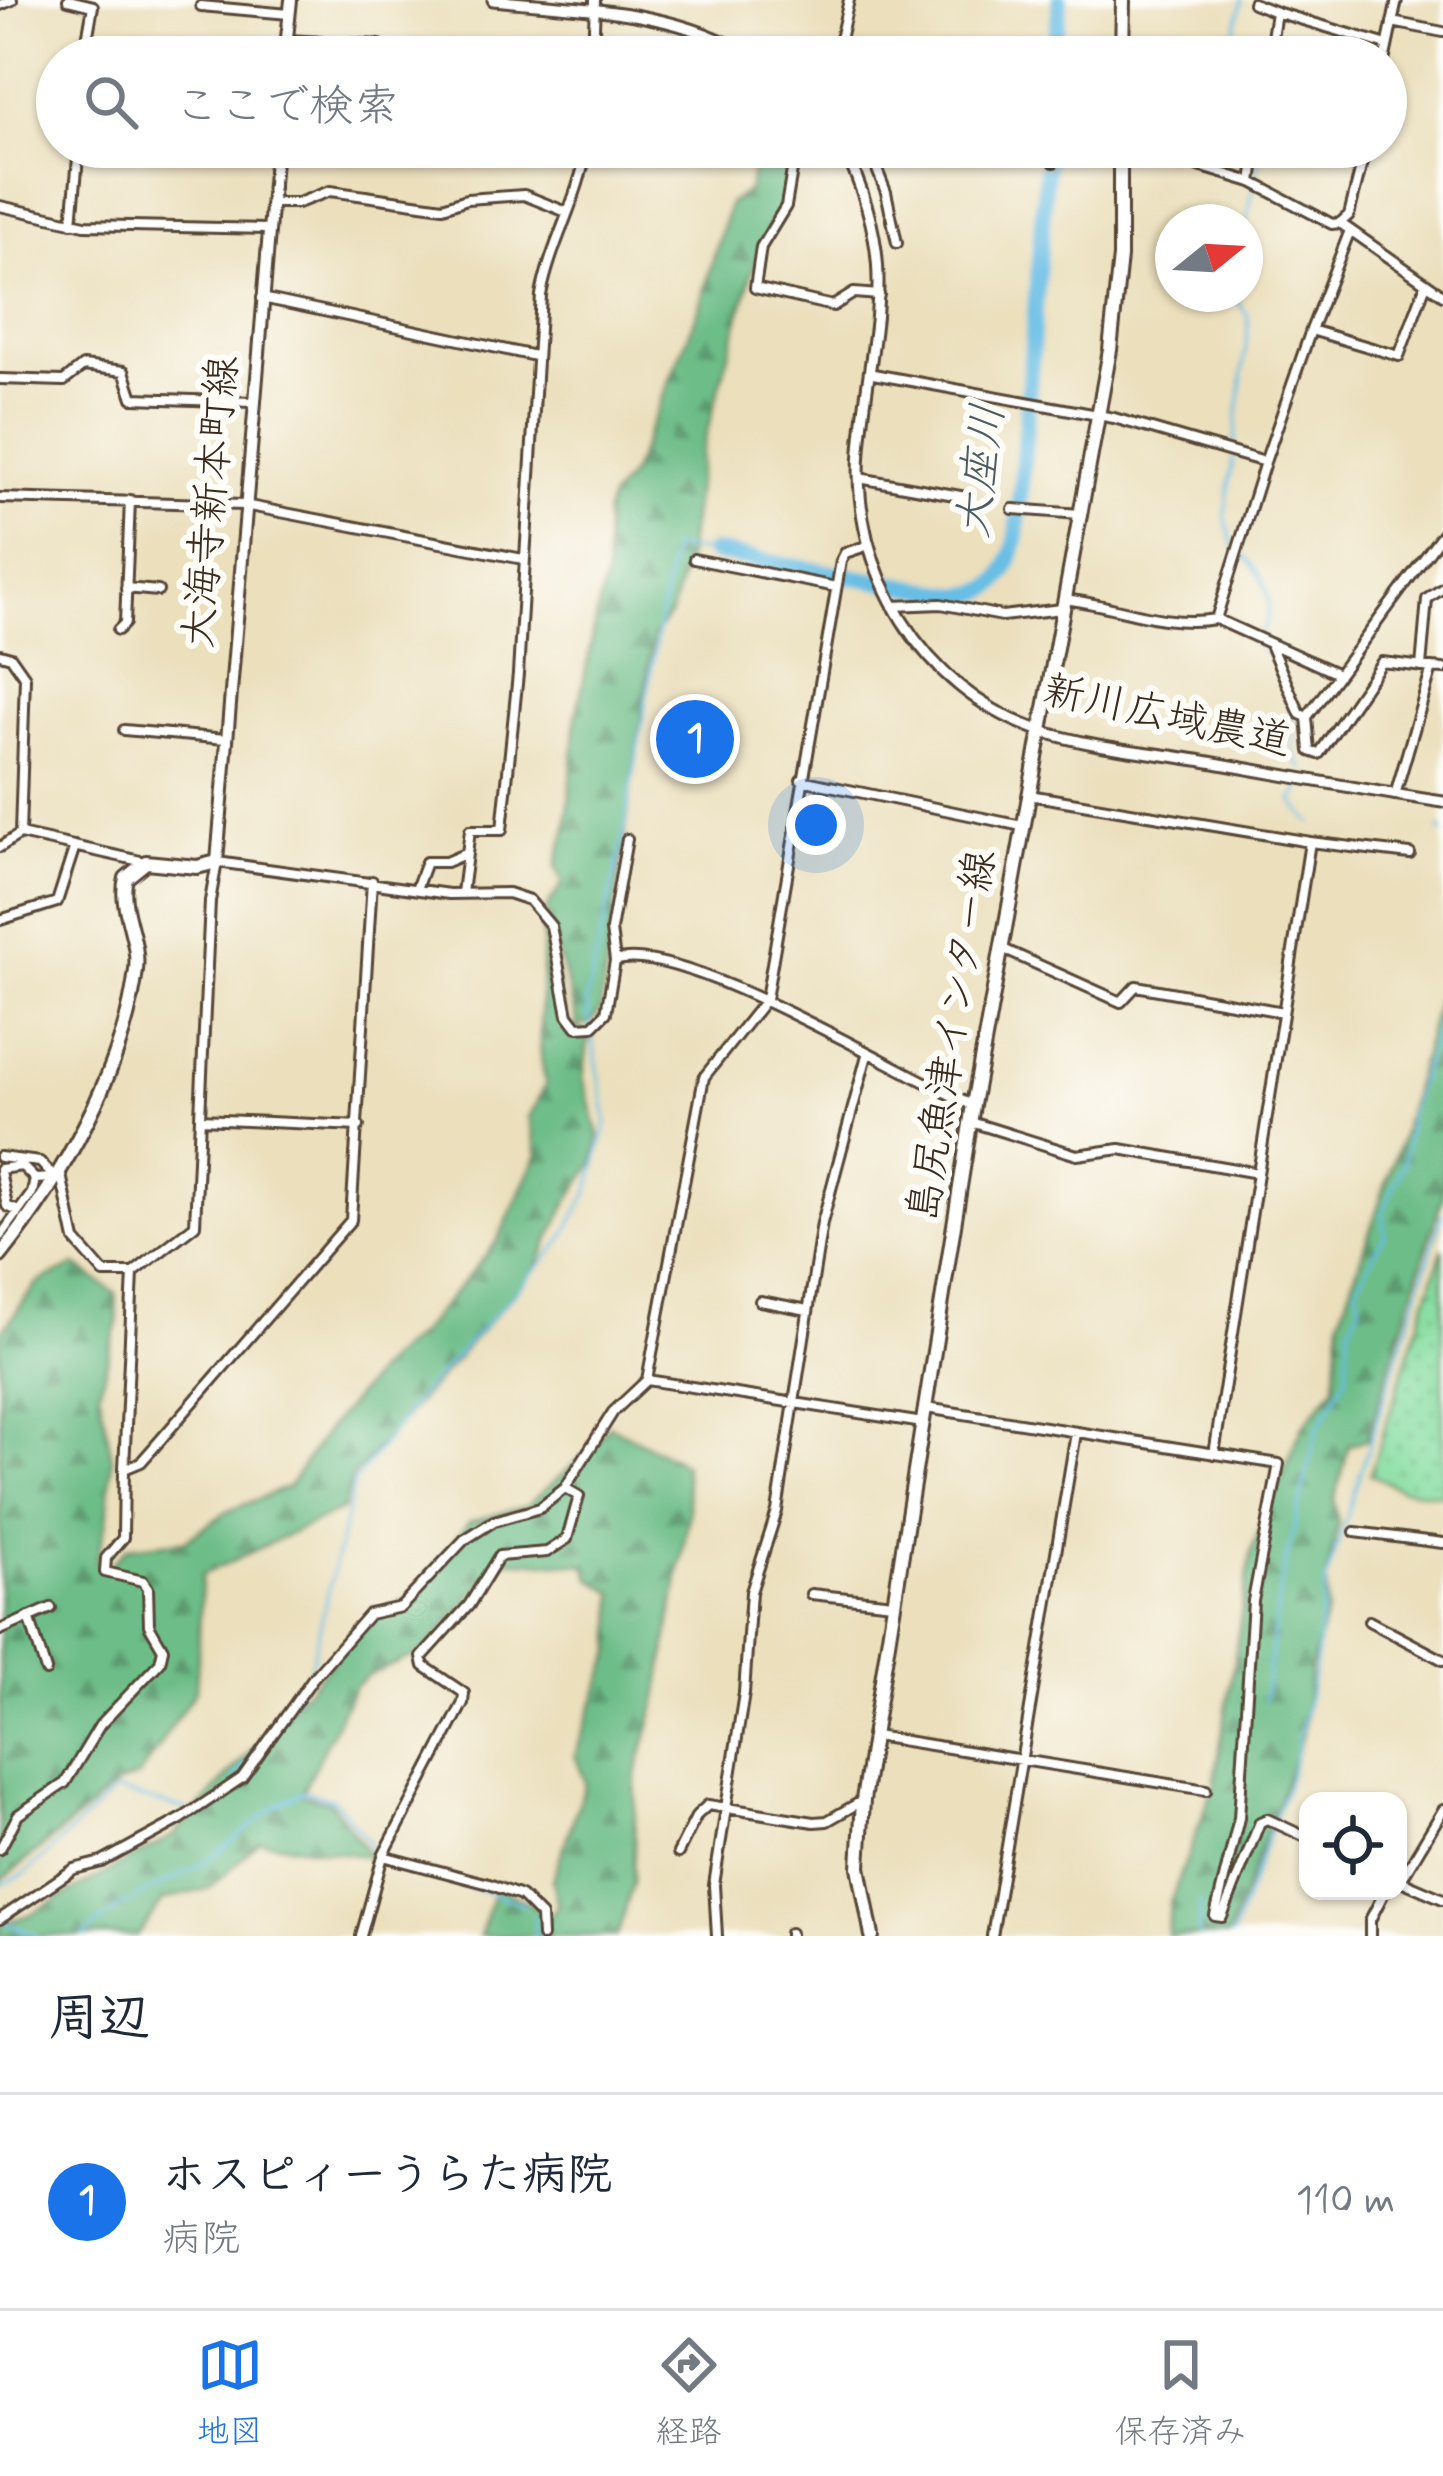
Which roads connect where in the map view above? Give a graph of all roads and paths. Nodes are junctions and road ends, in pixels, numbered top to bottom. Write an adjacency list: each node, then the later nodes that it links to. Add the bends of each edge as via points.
1 (12, 0): 8 (street)
2 (68, 0): 15 (street, via 93,6)
3 (493, 0): 10 (street)
4 (849, 0): 18 (street)
5 (1123, 0): 19 (main road)
6 (1397, 0): 13 (street)
7 (1250, 1): 12 (street)
8 (0, 5)
9 (201, 6): 11 (street)
10 (594, 6): 16 (street); 17 (street)
11 (290, 7)
12 (1276, 12): 20 (street); 21 (street)
13 (1392, 22): 14 (street); 22 (street)
14 (1443, 32)
15 (88, 36)
16 (593, 36)
17 (712, 36)
18 (841, 36)
19 (1122, 36)
20 (1272, 36)
21 (1357, 36)
22 (1389, 36)
23 (77, 168): 37 (street)
24 (274, 168): 34 (main road, 大海寺新本町線)
25 (584, 168): 36 (street)
26 (792, 168): 43 (street, via 786,206 761,247 755,288 833,306 854,293)
27 (852, 168): 43 (street, 新川広域農道, via 872,218)
28 (876, 168): 41 (street)
29 (1120, 168): 51 (main road, 島尻魚津インター線, via 1120,257)
30 (1206, 168): 33 (street)
31 (1254, 168): 33 (street)
32 (1361, 168): 38 (street)
33 (1252, 182): 38 (street)
34 (271, 202): 36 (street, via 330,191 443,207 524,194); 39 (main road, 大海寺新本町線)
35 (0, 206): 37 (street)
36 (564, 211): 47 (street, via 541,295)
37 (73, 223): 39 (street)
38 (1340, 223): 40 (street)
39 (268, 229): 45 (main road, 大海寺新本町線)
40 (1349, 232): 42 (street); 46 (street)
41 (897, 242)
42 (1426, 284): 44 (street); 46 (street, via 1399,356)
43 (881, 295): 48 (street, 新川広域農道)
44 (1443, 295)
45 (262, 298): 47 (street); 50 (main road, 大海寺新本町線)
46 (1311, 330): 52 (street)
47 (536, 356): 62 (street)
48 (873, 374): 51 (street); 53 (street, 新川広域農道)
49 (0, 380): 50 (street, via 64,381 83,366 124,371 133,398)
50 (253, 402): 57 (main road, 大海寺新本町線)
51 (1100, 415): 52 (street); 59 (main road, 島尻魚津インター線)
52 (1265, 462): 70 (street)
53 (859, 478): 54 (street); 61 (street, 新川広域農道)
54 (966, 497)
55 (0, 498): 56 (street)
56 (130, 500): 57 (street); 65 (street)
57 (244, 505): 62 (street); 80 (main road, 大海寺新本町線)
58 (1013, 509): 59 (street)
59 (1082, 514): 68 (main road, 島尻魚津インター線)
60 (1443, 533): 76 (street)
61 (869, 545): 64 (street, via 845,553); 69 (street, 新川広域農道)
62 (523, 559): 91 (street, via 502,830 470,830)
63 (694, 559): 64 (street)
64 (836, 585): 81 (street)
65 (126, 588): 67 (street); 71 (street)
66 (1443, 588): 74 (street, via 1427,599)
67 (158, 591)
68 (1063, 604): 69 (street, via 1002,616 941,604); 70 (street, via 1117,605 1169,623); 79 (main road, 島尻魚津インター線)
69 (892, 606): 79 (street, 新川広域農道, via 939,668 977,699)
70 (1216, 619): 72 (street)
71 (118, 630)
72 (1271, 647): 76 (street); 77 (street)
73 (0, 654): 86 (street, via 25,677)
74 (1426, 668): 75 (street); 77 (street, via 1382,662 1319,754 1310,752); 83 (street)
75 (1443, 669)
76 (1338, 674): 77 (street)
77 (1307, 717)
78 (124, 730): 80 (street)
79 (1039, 730): 82 (main road, 島尻魚津インター線); 83 (street, 新川広域農道)
80 (226, 739): 94 (main road, 大海寺新本町線)
81 (801, 780): 85 (street); 101 (street)
82 (1027, 795): 85 (main road, 島尻魚津インター線); 88 (street)
83 (1395, 795): 84 (street, 新川広域農道)
84 (1443, 802)
85 (1022, 826): 99 (main road, 島尻魚津インター線)
86 (20, 834): 89 (street); 90 (street)
87 (627, 839): 100 (street, via 611,930)
88 (1310, 842): 92 (street); 102 (street)
89 (75, 846): 93 (street); 98 (street, via 57,902)
90 (0, 847)
91 (467, 853): 96 (street, via 426,862); 97 (street)
92 (1410, 854)
93 (146, 862): 94 (main road); 111 (main road, via 123,886 135,940 131,993 110,1062)
94 (217, 862): 95 (street); 105 (street)
95 (372, 880): 96 (street); 107 (street)
96 (416, 889): 97 (street)
97 (462, 893): 100 (street, via 508,892 542,912 577,1027 593,1026 606,1013)
98 (0, 920)
99 (1001, 948): 102 (street, via 1120,1003 1136,986); 104 (main road, 島尻魚津インター線)
100 (615, 962): 101 (street, via 640,958)
101 (766, 999): 103 (street); 119 (street, via 704,1077)
102 (1283, 1012): 110 (street)
103 (867, 1055): 104 (street); 118 (street)
104 (973, 1106): 106 (main road, 島尻魚津インター線)
105 (200, 1119): 107 (street); 116 (street, via 195,1225)
106 (971, 1122): 110 (street, via 1077,1155 1120,1149); 121 (main road, 島尻魚津インター線)
107 (358, 1126): 125 (street, via 351,1220 141,1462)
108 (0, 1156): 111 (street, via 40,1162)
109 (0, 1170): 112 (street, via 22,1166); 113 (street, via 7,1205)
110 (1258, 1173): 124 (street)
111 (57, 1174): 112 (street); 115 (main road); 116 (street, via 75,1240 104,1274)
112 (35, 1179): 113 (street)
113 (19, 1211): 114 (street)
114 (0, 1237)
115 (0, 1256)
116 (133, 1273): 125 (street)
117 (760, 1301): 118 (street)
118 (808, 1310): 120 (street)
119 (647, 1380): 120 (street); 126 (street, via 613,1412)
120 (794, 1403): 122 (street); 141 (street, via 777,1511 752,1592)
121 (926, 1408): 122 (main road, 島尻魚津インター線); 123 (street)
122 (923, 1424): 130 (main road, 島尻魚津インター線)
123 (1076, 1432): 124 (street); 138 (street)
124 (1214, 1454): 143 (street, via 1279,1464 1253,1601 1239,1819 1215,1916 1222,1917 1260,1822)
125 (124, 1469): 144 (street, via 123,1538 105,1572 148,1588 160,1662 100,1725 65,1783 17,1815)
126 (565, 1488): 146 (street, via 579,1496 567,1539 547,1552 499,1556 470,1605 422,1657 464,1693 463,1703); 151 (street, via 540,1508 464,1540 401,1606 369,1614 242,1778)
127 (1355, 1532): 128 (street)
128 (1443, 1543)
129 (811, 1594): 130 (street)
130 (894, 1603): 137 (main road, 島尻魚津インター線)
131 (51, 1608): 132 (street)
132 (29, 1617): 134 (street); 136 (street)
133 (1369, 1621): 135 (street)
134 (0, 1630)
135 (1443, 1660)
136 (46, 1671)
137 (873, 1736): 138 (street); 140 (main road, 島尻魚津インター線)
138 (1022, 1760): 139 (street); 156 (street)
139 (1206, 1790)
140 (863, 1800): 141 (street, via 814,1822); 155 (main road, 島尻魚津インター線, via 859,1867)
141 (727, 1806): 145 (street, via 702,1808); 154 (street, via 714,1885)
142 (1443, 1810): 147 (street)
143 (1299, 1834)
144 (0, 1849)
145 (678, 1853)
146 (383, 1856): 152 (street); 153 (street, via 521,1896 542,1916)
147 (1407, 1869)
148 (1407, 1883): 149 (street)
149 (1443, 1899)
150 (1380, 1900): 157 (street)
151 (0, 1919)
152 (361, 1936)
153 (542, 1936)
154 (717, 1936)
155 (872, 1936)
156 (992, 1936)
157 (1370, 1936)

